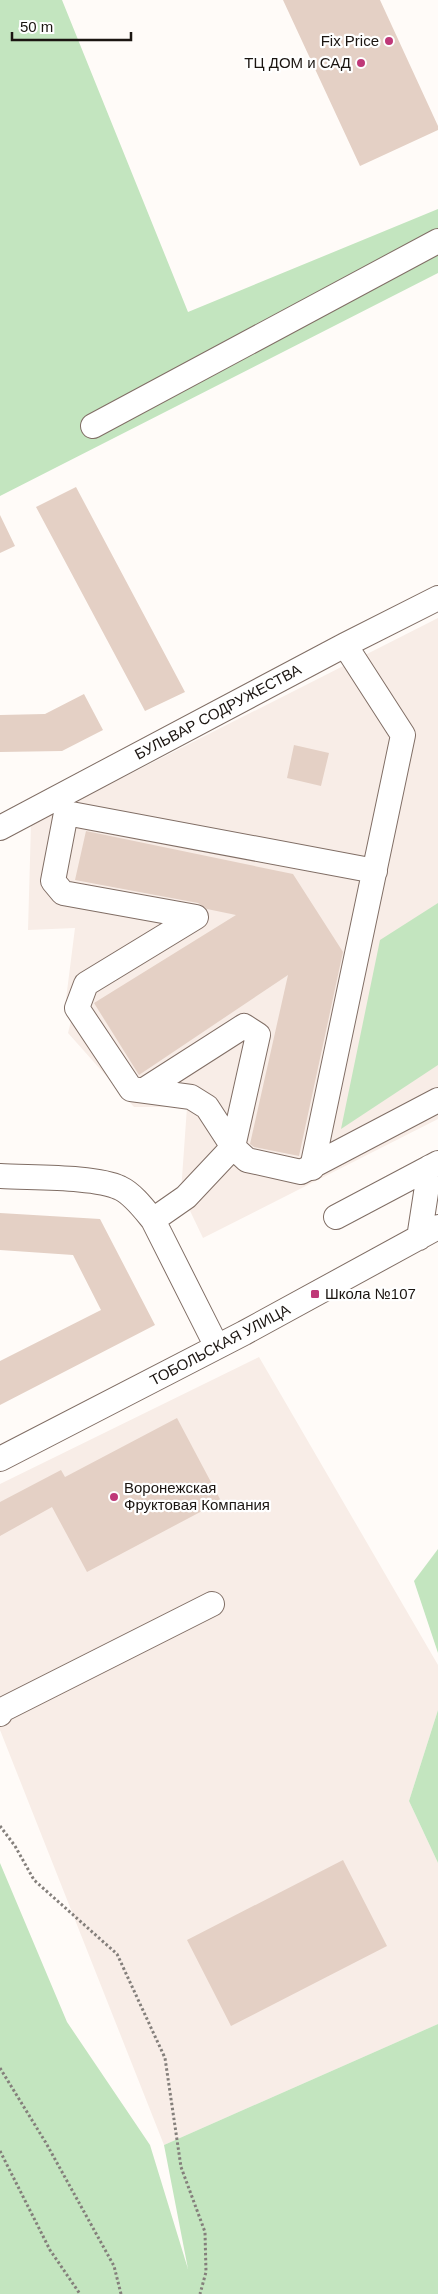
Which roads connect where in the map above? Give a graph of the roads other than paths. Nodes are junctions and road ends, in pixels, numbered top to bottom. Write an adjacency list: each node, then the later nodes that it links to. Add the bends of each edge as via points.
1 (438, 241): 2 (street)
2 (93, 426)
3 (438, 598): 4 (street, БУЛЬВАР СОДРУЖЕСТВА)
4 (345, 645): 5 (street, БУЛЬВАР СОДРУЖЕСТВА); 6 (street, via 403,735)
5 (0, 828)
6 (374, 871): 7 (street, via 66,813 53,880 62,892 196,917 86,984 77,1008 131,1088); 11 (street)
7 (144, 1090): 9 (street, via 191,1098 207,1107); 9 (street, via 244,1026 258,1035)
8 (438, 1100): 11 (street)
9 (233, 1147): 11 (street, via 247,1160 301,1172); 14 (street, via 186,1197)
10 (434, 1165): 13 (street); 15 (street)
11 (312, 1168)
12 (0, 1176): 14 (street, via 98,1181 120,1188 141,1204)
13 (336, 1217)
14 (153, 1220): 16 (street)
15 (429, 1232): 16 (street, ТОБОЛЬСКАЯ УЛИЦА)
16 (217, 1347): 17 (street, ТОБОЛЬСКАЯ УЛИЦА)
17 (0, 1459)
18 (212, 1604): 19 (street, via 2,1710)
19 (0, 1714)

